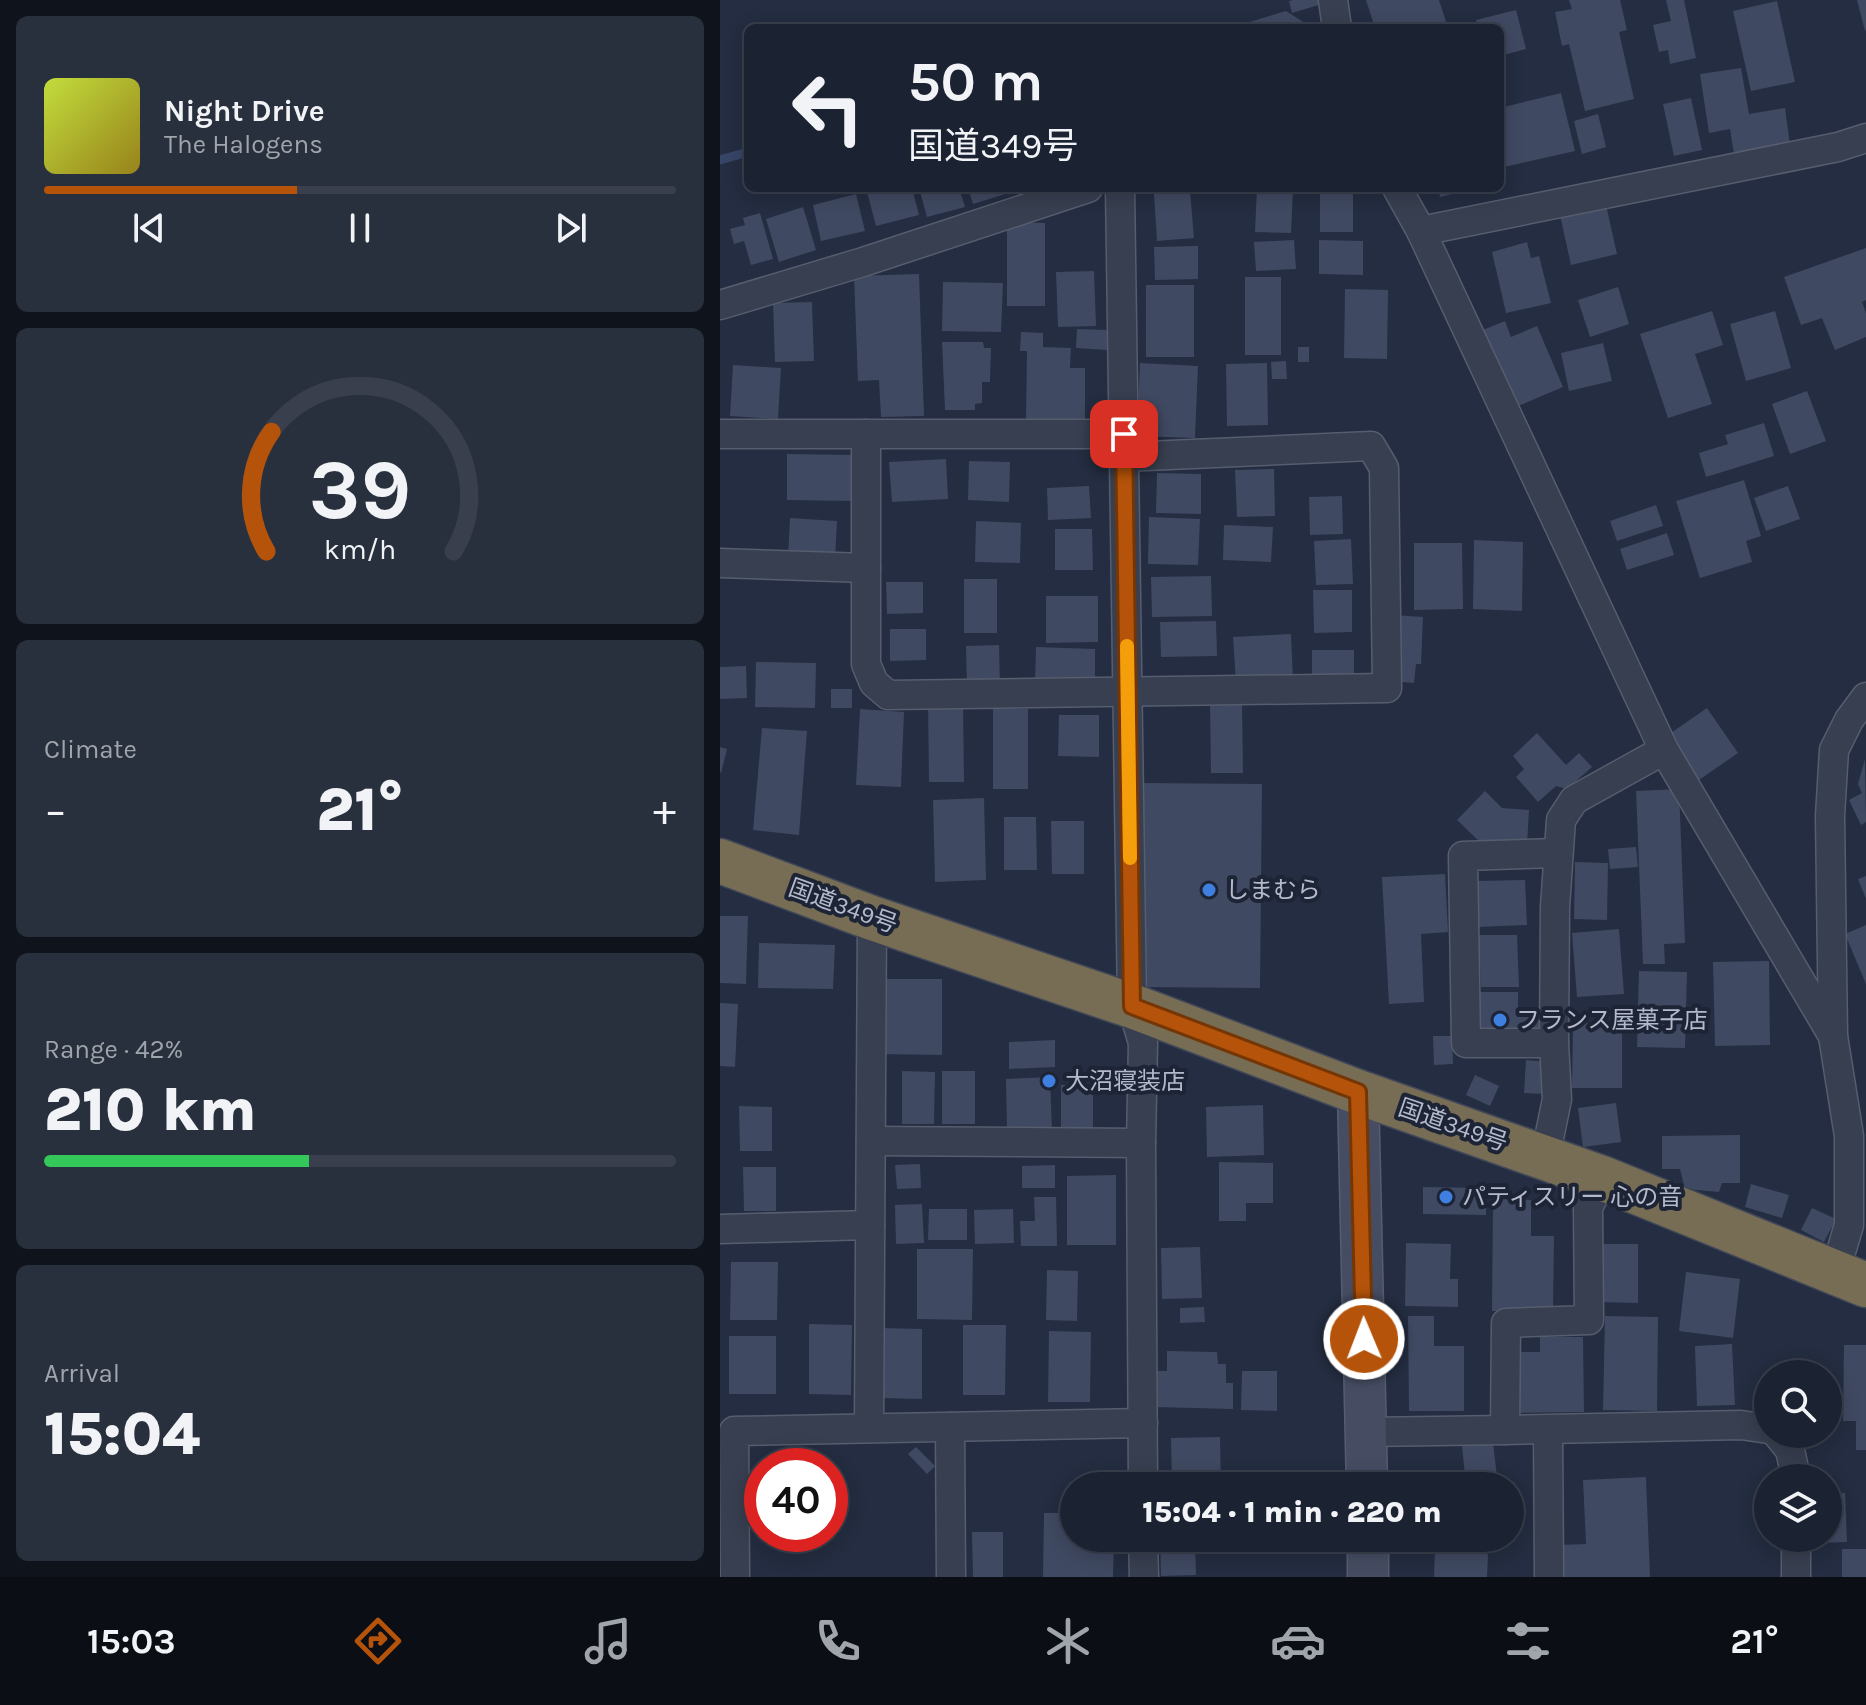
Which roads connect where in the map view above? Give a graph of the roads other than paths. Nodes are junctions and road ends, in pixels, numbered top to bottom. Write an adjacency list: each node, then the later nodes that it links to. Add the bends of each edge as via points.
1 (1333, 0): 2 (street)
2 (1336, 24)
3 (1866, 138): 7 (street)
4 (1076, 192): 8 (street)
5 (1120, 192): 11 (street)
6 (1399, 192): 7 (street)
7 (1421, 231): 16 (street)
8 (720, 305)
9 (720, 434): 10 (street)
10 (866, 434): 11 (street); 13 (street)
11 (1124, 446): 14 (street); 14 (street, via 1371,446 1384,468 1387,688)
12 (720, 563): 13 (street)
13 (866, 568): 14 (street, via 866,664 874,683 888,695)
14 (1128, 693): 20 (street)
15 (1866, 697): 21 (street, via 1834,750)
16 (1664, 750): 17 (street, via 1574,800 1561,820); 21 (street)
17 (1557, 853): 22 (street); 22 (street, via 1463,856 1466,1043)
18 (720, 861): 19 (highway, 国道349号)
19 (872, 918): 20 (highway, 国道349号); 24 (street)
20 (1132, 1006): 23 (highway, 国道349号); 25 (street, via 1143,1043)
21 (1833, 1036): 30 (street, via 1849,1136)
22 (1554, 1043): 26 (street, via 1557,1099)
23 (1358, 1092): 26 (highway, 国道349号); 37 (street)
24 (871, 1141): 25 (street); 28 (street)
25 (1141, 1143): 31 (street)
26 (1545, 1158): 27 (highway, 国道349号)
27 (1602, 1178): 30 (highway, 国道349号); 35 (street, via 1588,1208 1589,1320 1506,1323)
28 (870, 1225): 29 (street); 34 (street)
29 (720, 1229)
30 (1850, 1279)
31 (1143, 1423): 32 (street); 38 (street)
32 (950, 1427): 34 (street); 44 (street)
33 (1754, 1427): 36 (street)
34 (869, 1428): 43 (street, via 734,1431)
35 (1505, 1430): 36 (street); 37 (street)
36 (1548, 1431): 47 (street)
37 (1366, 1432): 39 (street)
38 (1143, 1472)
39 (1367, 1472)
40 (1143, 1552): 45 (street)
41 (1368, 1552): 46 (street)
42 (1796, 1552): 48 (street)
43 (735, 1577)
44 (951, 1577)
45 (1144, 1577)
46 (1368, 1577)
47 (1549, 1577)
48 (1796, 1577)

